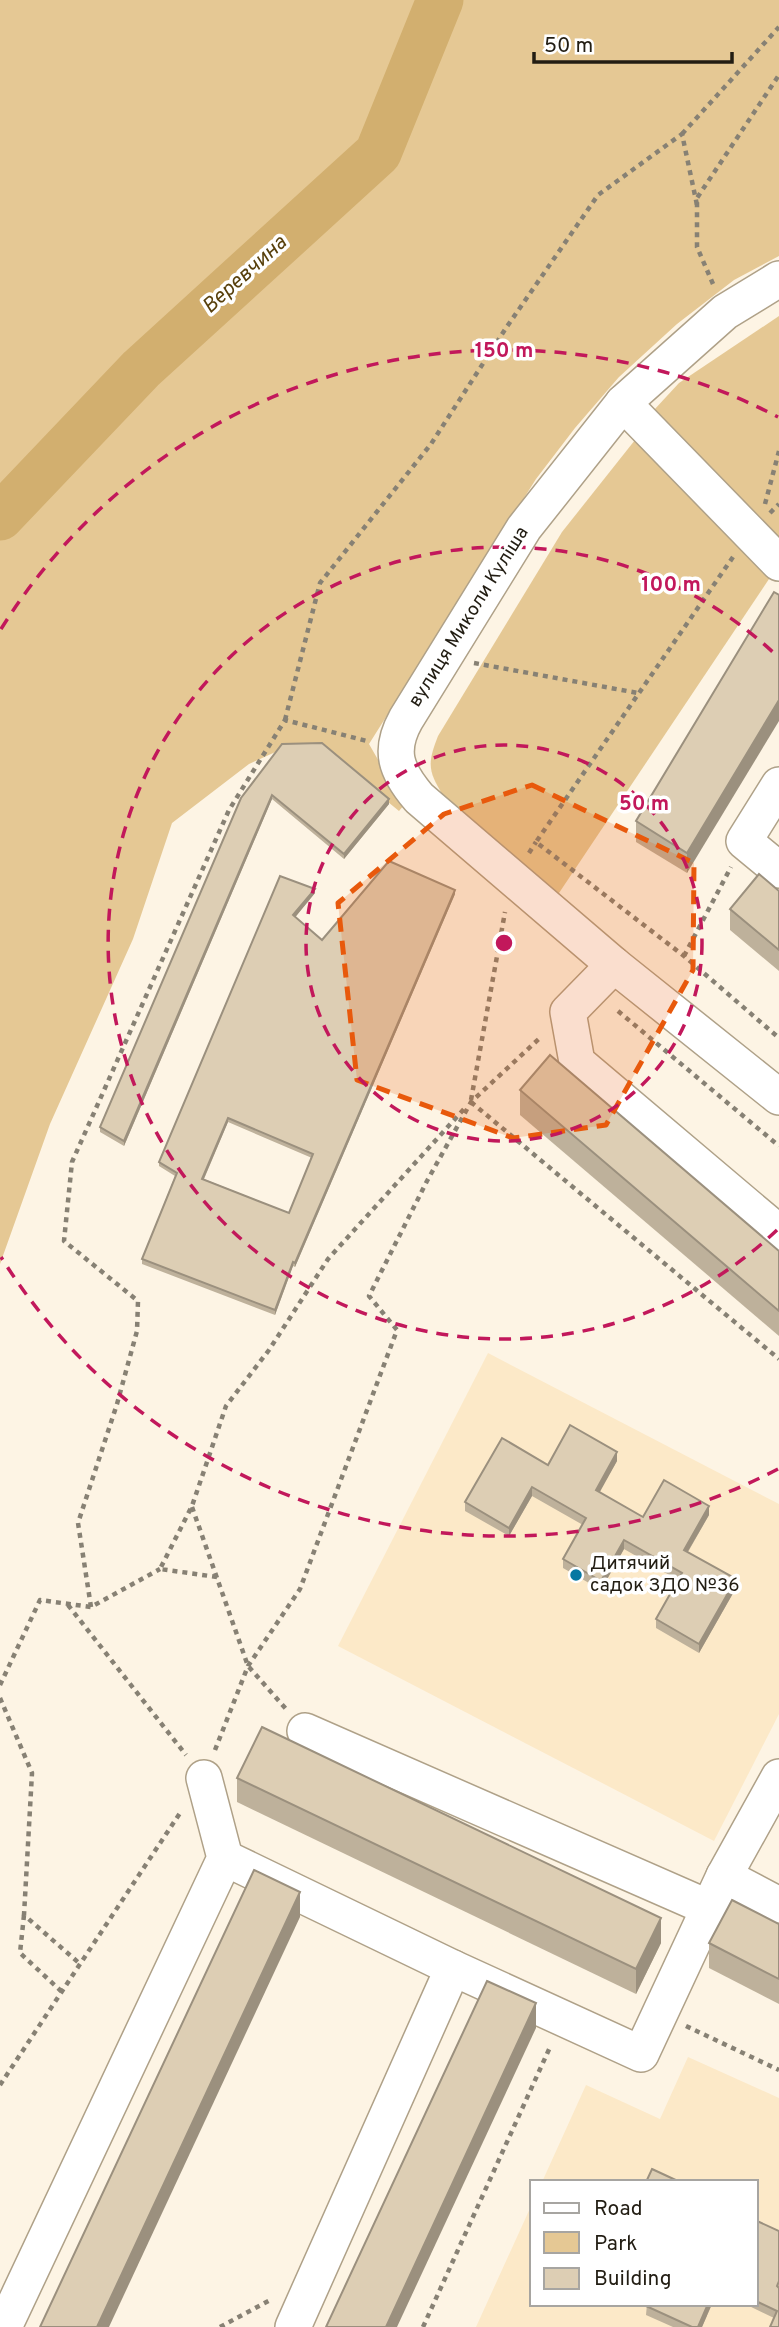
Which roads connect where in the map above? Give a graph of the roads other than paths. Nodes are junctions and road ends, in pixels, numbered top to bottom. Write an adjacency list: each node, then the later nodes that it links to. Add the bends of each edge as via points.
1 (779, 279): 2 (street, вулиця Миколи Куліша, via 725,312)
2 (623, 403): 3 (street, via 755,528); 6 (street, вулиця Миколи Куліша, via 524,528 398,734 395,748 397,765 419,798 512,877)
3 (779, 563)
4 (779, 785): 5 (street, via 744,841)
5 (779, 870)
6 (591, 988): 7 (street); 8 (street, via 577,1062)
7 (779, 1097)
8 (779, 1233)
9 (305, 1731): 15 (street)
10 (779, 1777): 13 (street)
11 (204, 1778): 12 (street)
12 (225, 1858): 16 (street); 17 (street)
13 (724, 1876): 14 (street); 15 (street)
14 (779, 1905)
15 (709, 1909): 16 (street, via 641,2054)
16 (453, 1968): 18 (street)
17 (4, 2327)
18 (293, 2327)

